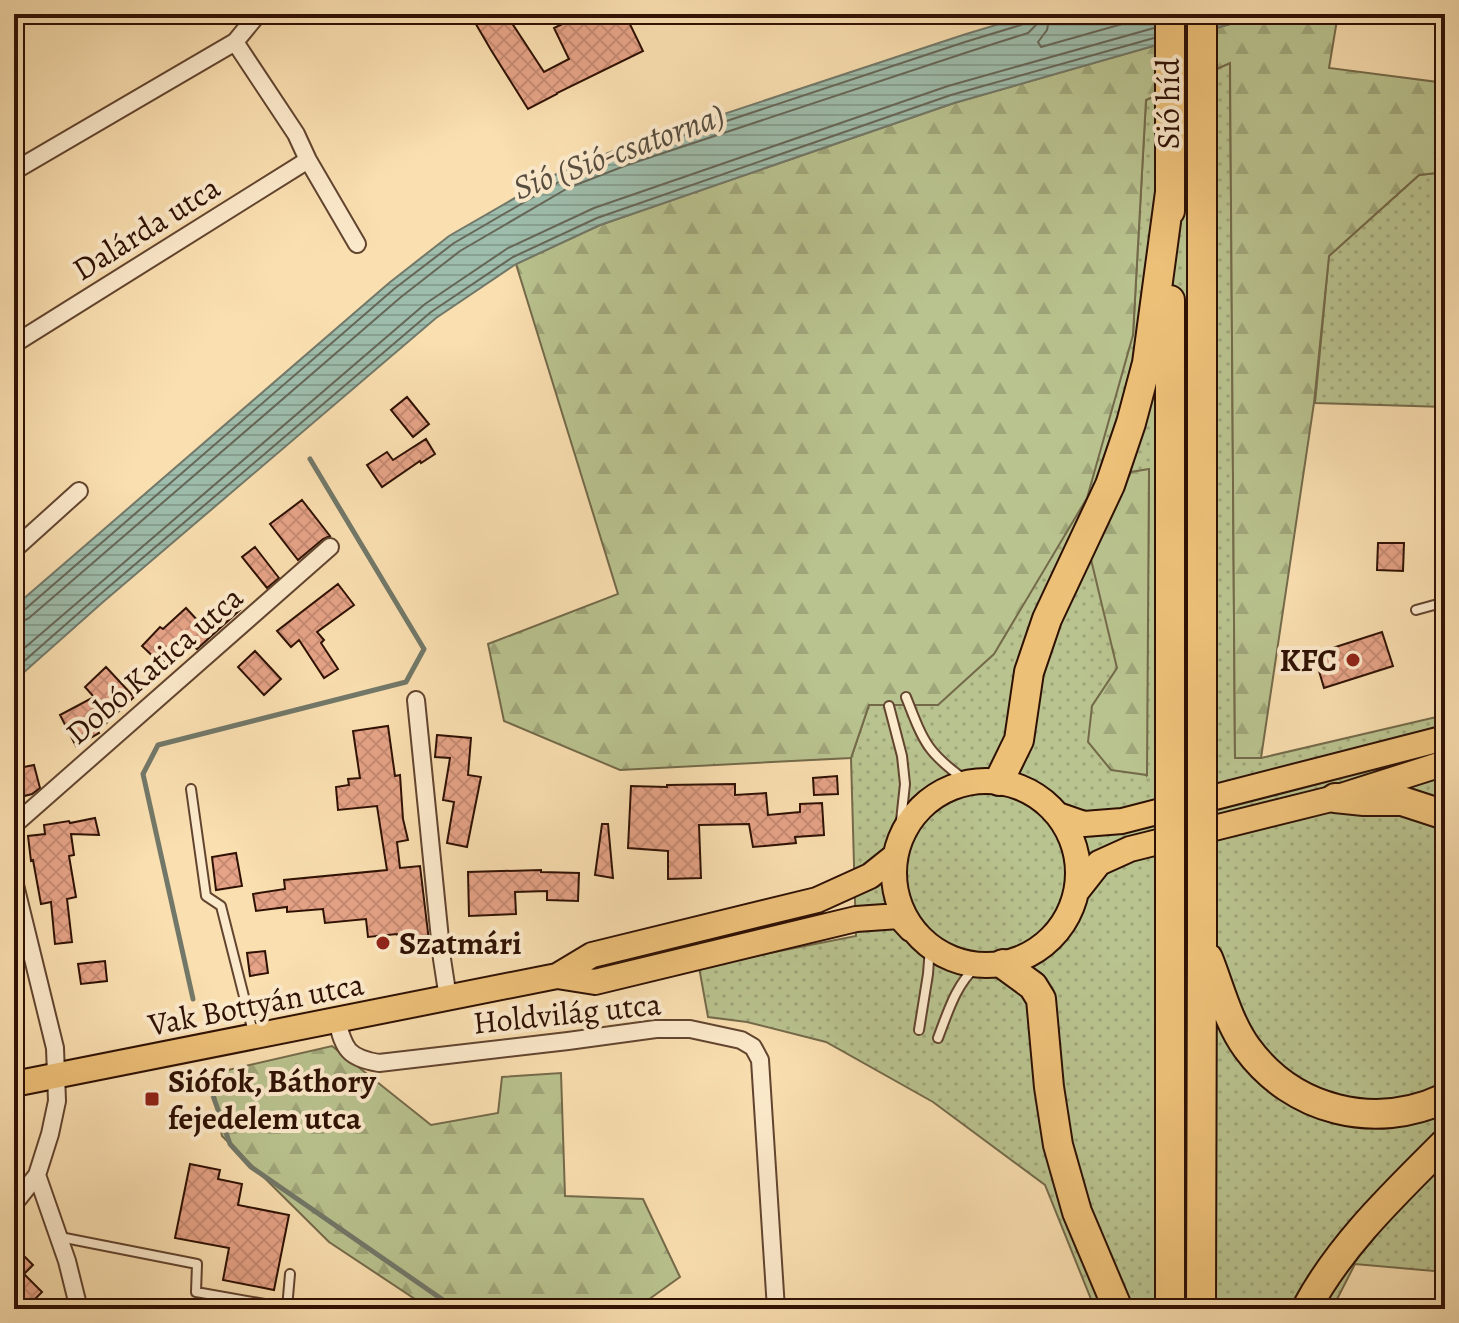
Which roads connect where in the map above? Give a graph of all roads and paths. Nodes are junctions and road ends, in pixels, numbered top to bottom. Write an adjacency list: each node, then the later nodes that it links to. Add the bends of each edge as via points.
1 (258, 14): 4 (street)
2 (1170, 14): 7 (highway)
3 (1202, 14): 31 (highway, Sió híd, bridge)
4 (235, 42): 5 (street); 6 (street)
5 (308, 160): 8 (street); 9 (street, Dalárda utca)
6 (14, 171)
7 (1170, 192): 20 (highway, via 1147,363 1131,423 1110,485 1047,619 1029,672 1019,740); 51 (highway, bridge)
8 (357, 244)
9 (14, 344)
10 (79, 491): 11 (street, via 18,546)
11 (14, 539)
12 (330, 547): 26 (street, Dobó Katica utca)
13 (1445, 602): 14 (lane)
14 (1416, 610)
15 (906, 697): 21 (lane, via 931,753)
16 (416, 700): 35 (street)
17 (889, 706): 27 (lane, via 905,784)
18 (1445, 738): 24 (main road, via 1122,821 1084,824)
19 (1445, 763): 23 (main road)
20 (999, 781): 21 (main road); 24 (main road, via 1022,788)
21 (968, 782): 27 (main road, via 939,793 915,813)
22 (191, 789): 38 (lane, via 206,896 221,906)
23 (1335, 798): 25 (highway, via 1402,801); 29 (main road, via 1130,849 1099,863)
24 (1058, 815): 29 (main road, via 1075,851)
25 (1445, 815)
26 (14, 825)
27 (897, 848): 30 (main road, via 893,882); 34 (main road, Vak Bottyán utca, via 870,876 817,900 592,955)
28 (14, 881): 40 (street, via 55,1048)
29 (1077, 891): 33 (main road, via 1051,939 1029,955)
30 (911, 929): 32 (main road); 34 (main road, Vak Bottyán utca, via 899,916 856,919 595,982)
31 (1202, 943): 42 (highway, via 1232,1023 1263,1068 1282,1084 1316,1103 1358,1114 1389,1114); 52 (highway, Sió híd)
32 (930, 947): 33 (main road, via 952,960); 37 (lane)
33 (990, 965): 39 (lane, via 965,976); 50 (highway, via 1033,986 1041,999 1058,1145 1077,1212)
34 (557, 976): 35 (main road, Vak Bottyán utca)
35 (448, 998): 36 (main road, Vak Bottyán utca)
36 (337, 1021): 38 (main road, Vak Bottyán utca); 49 (street, Holdvilág utca, via 348,1051 379,1063 656,1029 690,1029 753,1047 760,1060)
37 (919, 1030)
38 (254, 1037): 40 (main road, Vak Bottyán utca)
39 (938, 1038)
40 (56, 1076): 41 (main road, Vak Bottyán utca); 44 (street, via 57,1101)
41 (14, 1084)
42 (1445, 1098)
43 (1445, 1143): 53 (highway, via 1377,1211)
44 (37, 1175): 45 (street); 46 (street)
45 (14, 1204)
46 (59, 1237): 47 (lane, via 197,1264 196,1292 287,1308); 48 (street)
47 (290, 1274)
48 (79, 1309)
49 (776, 1309)
50 (1118, 1309)
51 (1170, 1309)
52 (1201, 1309)
53 (1306, 1309)

